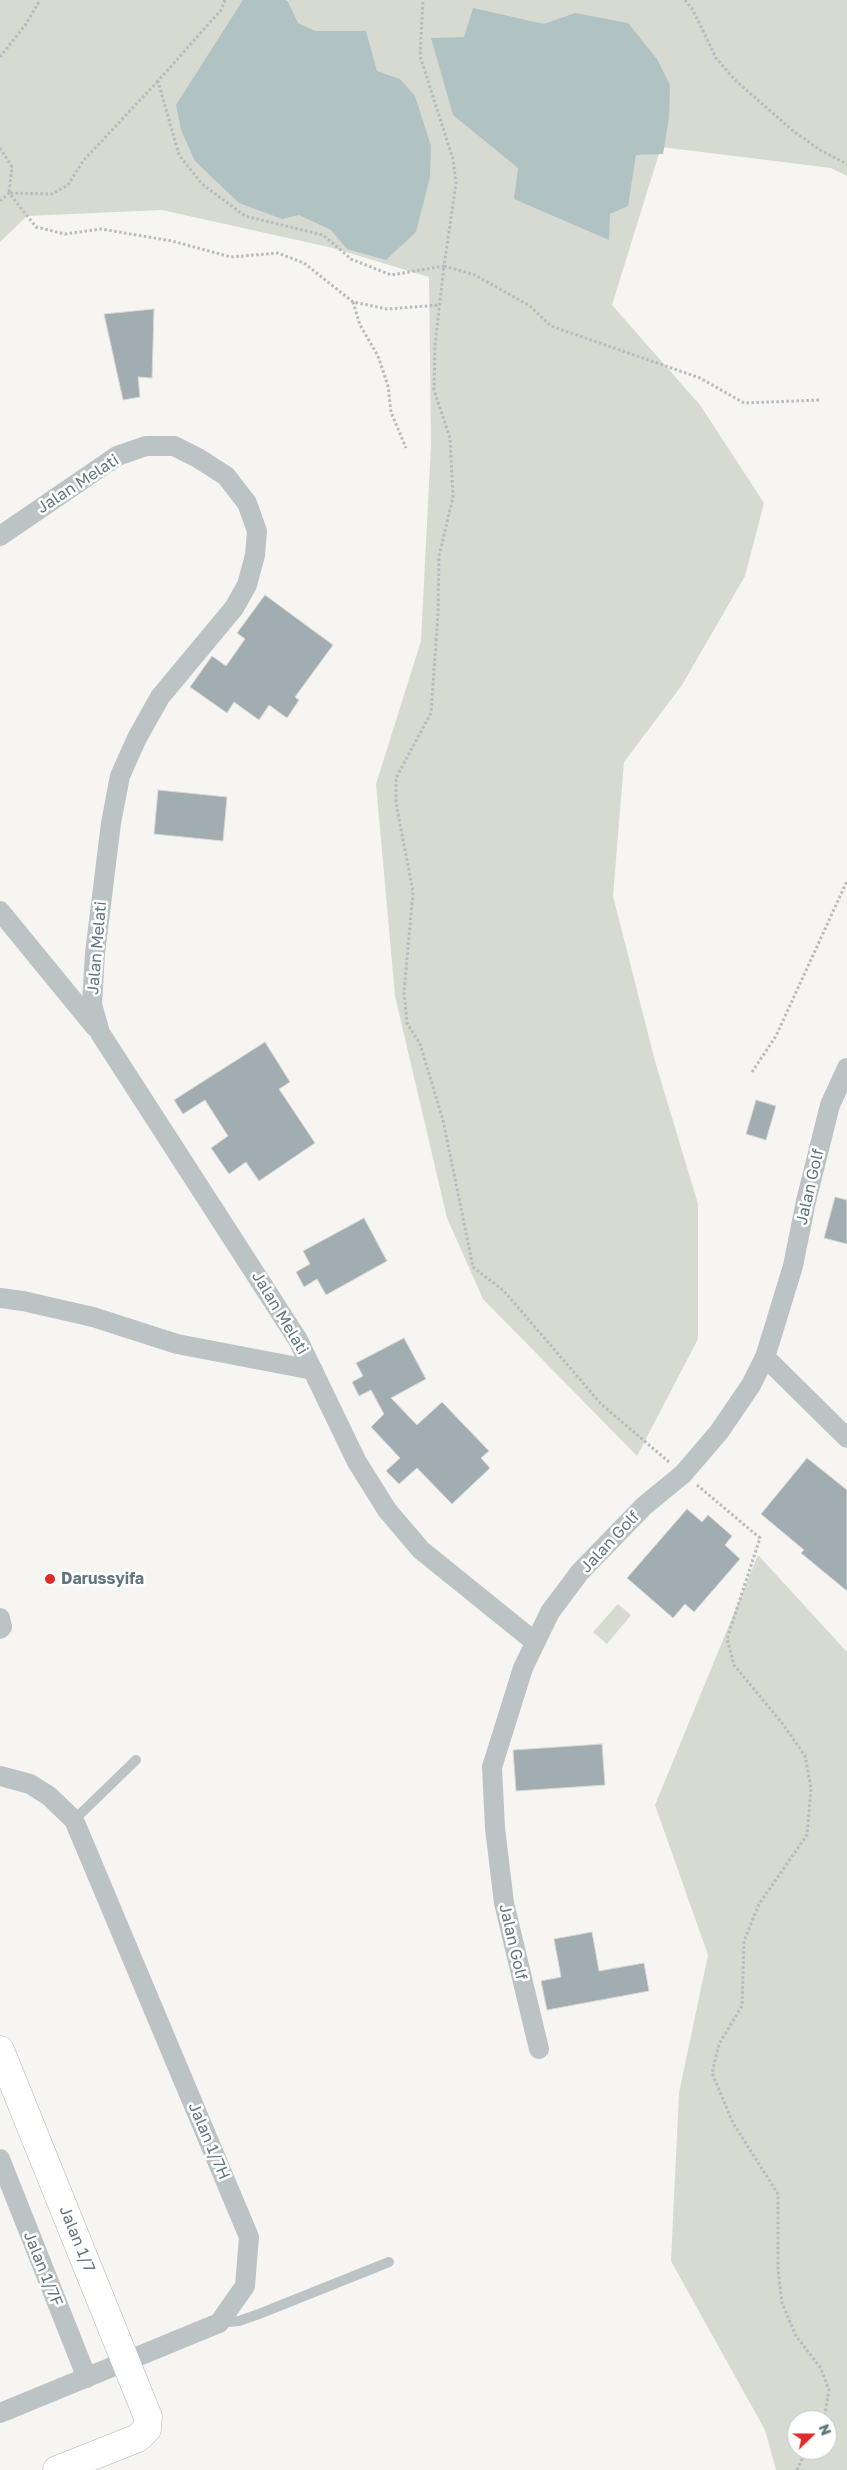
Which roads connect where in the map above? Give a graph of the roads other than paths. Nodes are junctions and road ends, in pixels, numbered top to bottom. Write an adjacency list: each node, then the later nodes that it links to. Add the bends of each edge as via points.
1 (0, 536): 3 (street, Jalan Melati, via 117,456 146,446 174,446 226,476 247,503 257,532 247,585 234,608 160,697 120,776 95,953 92,1004)
2 (0, 911): 3 (street)
3 (100, 1033): 7 (street, Jalan Melati, via 258,1275)
4 (847, 1068): 6 (street, Jalan Golf, via 830,1105 793,1266)
5 (0, 1298): 7 (street, via 93,1317 177,1344)
6 (765, 1357): 8 (street); 11 (street, Jalan Golf, via 751,1385 719,1432 683,1474 644,1506 580,1572 550,1612)
7 (313, 1370): 11 (street, Jalan Melati, via 357,1462 393,1516 421,1550)
8 (847, 1438)
9 (0, 1618): 10 (street)
10 (0, 1629)
11 (535, 1642): 15 (street, Jalan Golf, via 523,1668 492,1768 504,1903)
12 (136, 1760): 14 (lane)
13 (0, 1776): 14 (street, Jalan 1/7H, via 30,1784 49,1796)
14 (74, 1820): 19 (street, Jalan 1/7H, via 249,2237 245,2286)
15 (539, 2049)
16 (0, 2050): 20 (street, Jalan 1/7)
17 (0, 2160): 21 (street, Jalan 1/7F)
18 (389, 2262): 19 (lane, via 239,2321)
19 (219, 2323): 20 (street)
20 (127, 2361): 21 (street); 23 (street, Jalan 1/7, via 148,2417 147,2429 138,2438)
21 (87, 2378): 22 (street)
22 (0, 2413)
23 (57, 2470)

